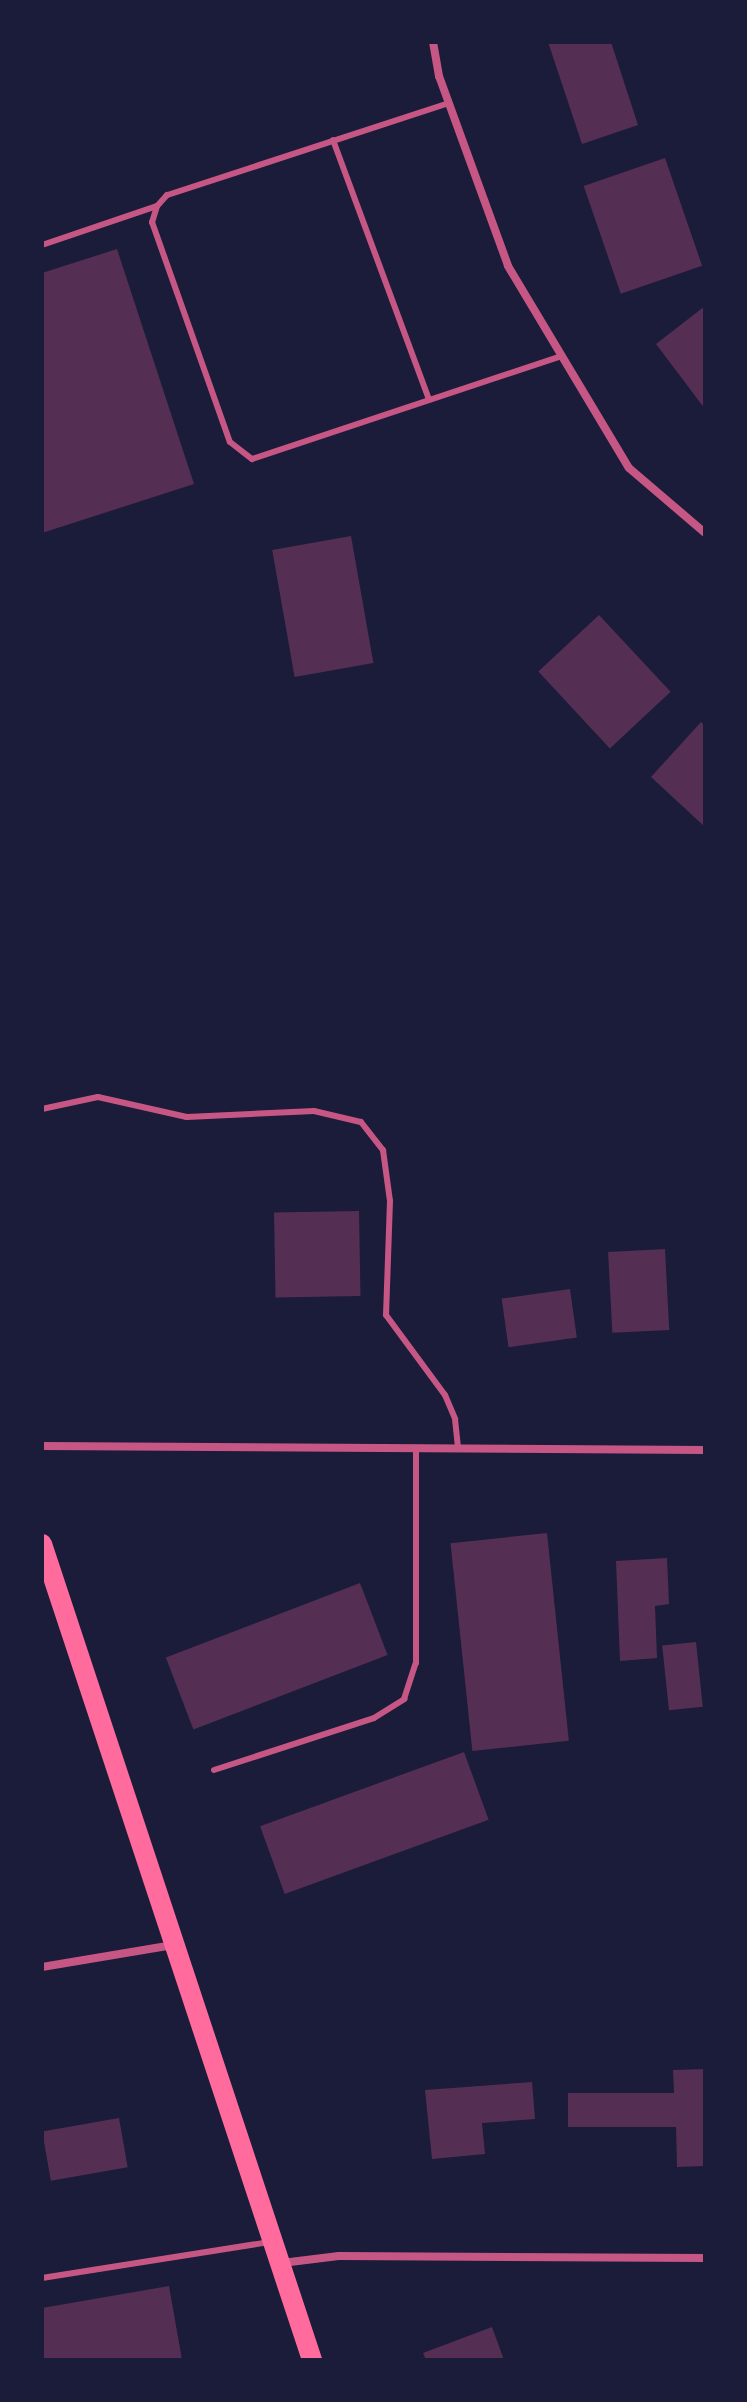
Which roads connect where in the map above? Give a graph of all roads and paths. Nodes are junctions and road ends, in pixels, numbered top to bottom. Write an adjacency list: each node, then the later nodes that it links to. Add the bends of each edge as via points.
1 (433, 42): 2 (street)
2 (449, 103): 3 (lane); 6 (street, via 508,266)
3 (333, 140): 4 (lane, via 167,195); 7 (lane)
4 (157, 206): 5 (lane); 7 (lane, via 152,222 230,442 252,459)
5 (42, 245)
6 (561, 356): 7 (lane); 8 (street, via 629,468)
7 (429, 400)
8 (705, 533)
9 (42, 1109): 12 (lane, via 98,1097 187,1117 314,1111 361,1122 383,1150 390,1201 386,1315 445,1395)
10 (42, 1446): 11 (street)
11 (416, 1448): 12 (street); 15 (lane, via 416,1663 404,1699 374,1718)
12 (458, 1448): 13 (street)
13 (705, 1450)
14 (42, 1544): 16 (main road)
15 (214, 1770)
16 (174, 1945): 17 (street); 18 (main road)
17 (42, 1967)
18 (270, 2242): 20 (main road); 21 (lane)
19 (705, 2258): 20 (street, via 339,2256)
20 (278, 2264): 22 (main road)
21 (42, 2278)
22 (312, 2360)

